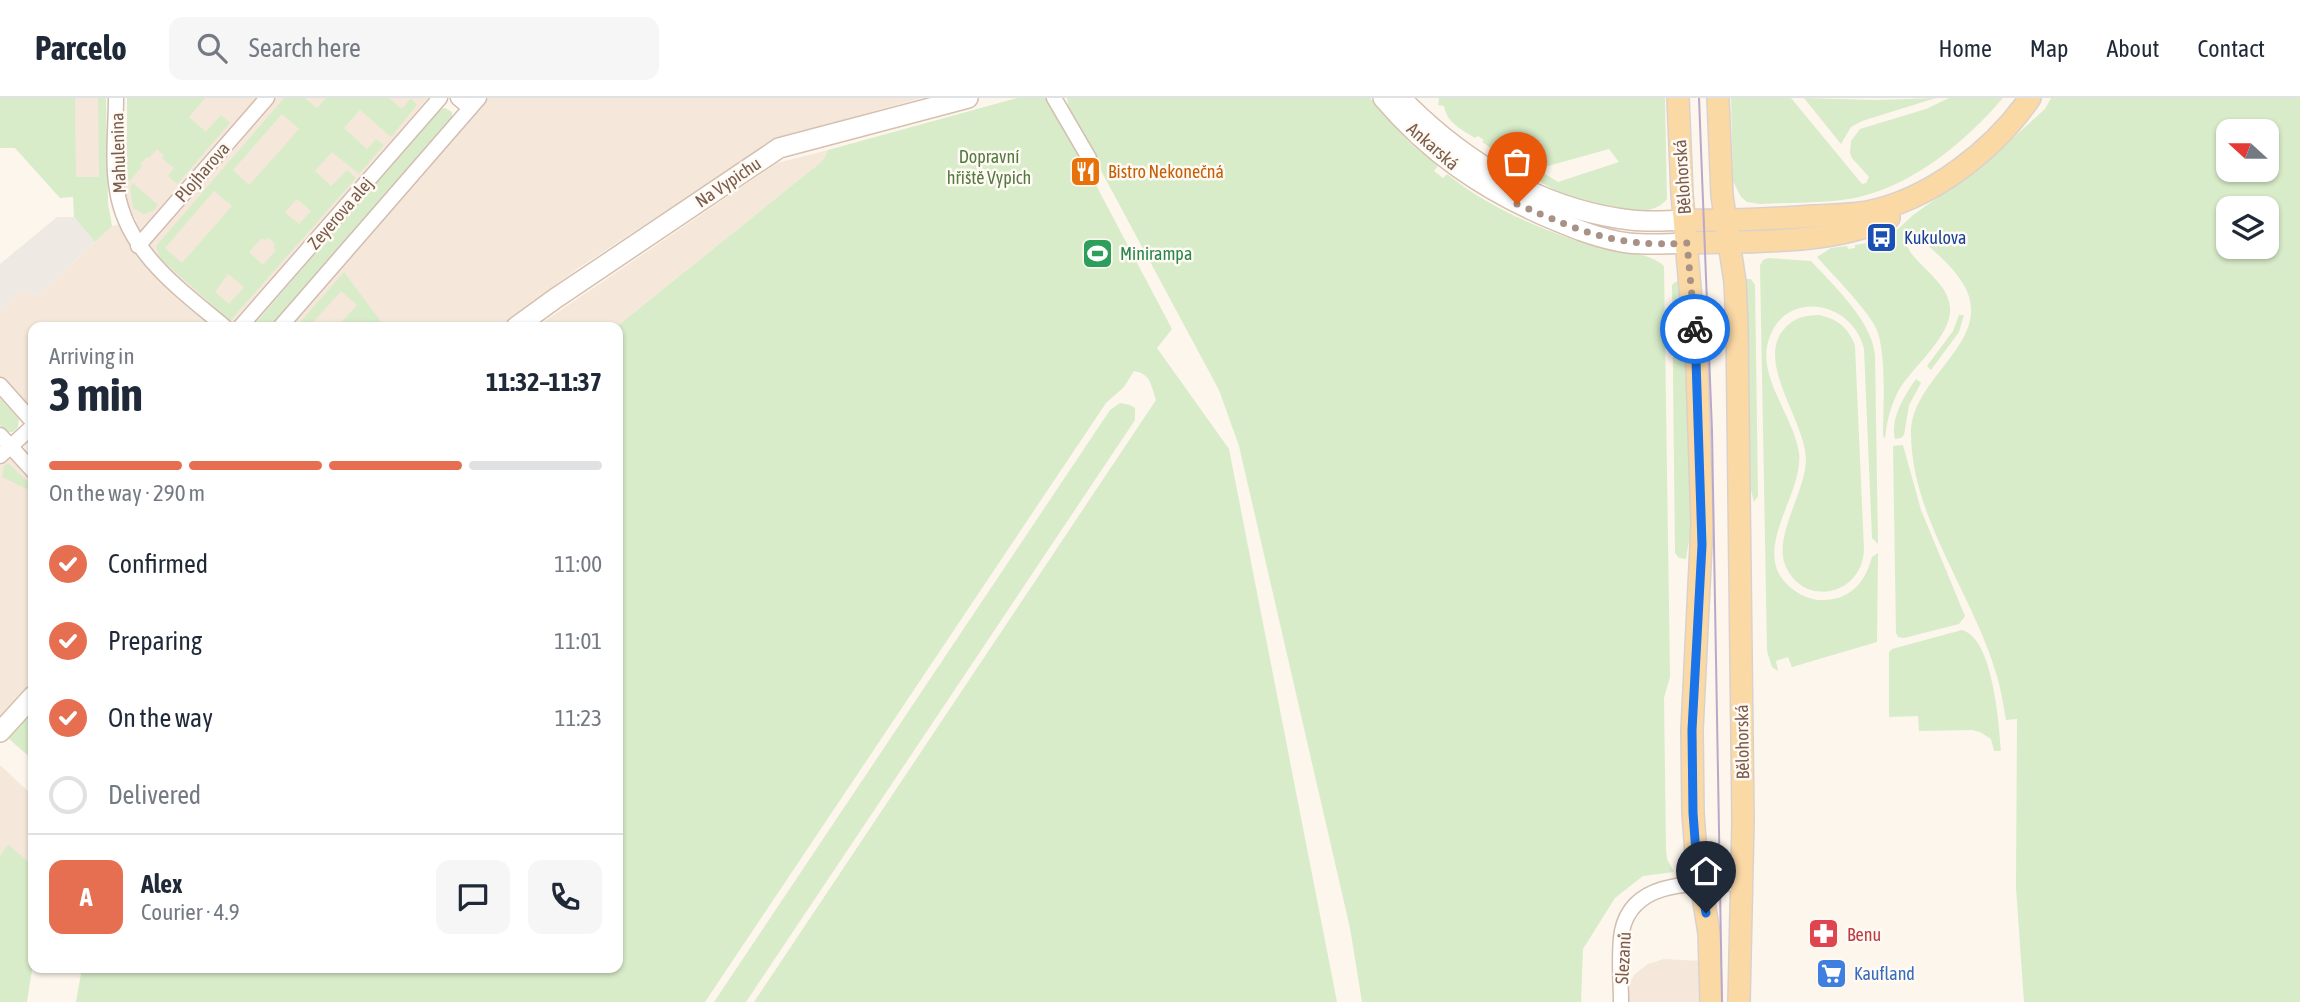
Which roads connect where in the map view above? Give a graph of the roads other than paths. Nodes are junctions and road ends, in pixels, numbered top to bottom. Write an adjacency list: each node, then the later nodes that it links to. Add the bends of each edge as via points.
1 (116, 98): 17 (street, Mahulenina, via 116,189 123,217)
2 (267, 98): 17 (street, Plojharova)
3 (440, 98): 19 (street, Zeyerova alej)
4 (458, 98): 12 (street)
5 (968, 98): 21 (street, Na Vypichu, via 779,148)
6 (1054, 98): 13 (street)
7 (1383, 98): 16 (street, Ankarská, via 1467,176 1517,204 1603,238 1638,244)
8 (1401, 98): 14 (street, Ankarská, via 1459,150 1538,194 1615,218)
9 (1678, 98): 14 (main road, Bělohorská)
10 (1718, 98): 15 (main road, Bělohorská)
11 (2030, 98): 15 (main road, via 1986,148 1940,183 1896,203 1867,212)
12 (474, 103): 20 (street, Zeyerova alej)
13 (1089, 158)
14 (1685, 220): 15 (main road); 16 (main road, Bělohorská)
15 (1727, 231): 16 (main road); 29 (main road, Bělohorská, via 1737,327)
16 (1687, 243): 30 (main road, Bělohorská, via 1702,524 1692,748 1693,827)
17 (138, 246): 18 (street, Mahulenina, via 174,285)
18 (219, 322)
19 (244, 322)
20 (284, 322)
21 (523, 322)
22 (0, 385): 23 (street)
23 (28, 418)
24 (28, 428): 25 (street)
25 (3, 446): 26 (street)
26 (28, 467)
27 (28, 701): 28 (street)
28 (0, 732)
29 (1742, 883): 30 (street); 33 (main road, Bělohorská)
30 (1702, 885): 31 (street, Slezanů, via 1652,892 1632,907 1621,936); 32 (main road, Bělohorská)
31 (1621, 1002)
32 (1711, 1002)
33 (1739, 1002)

